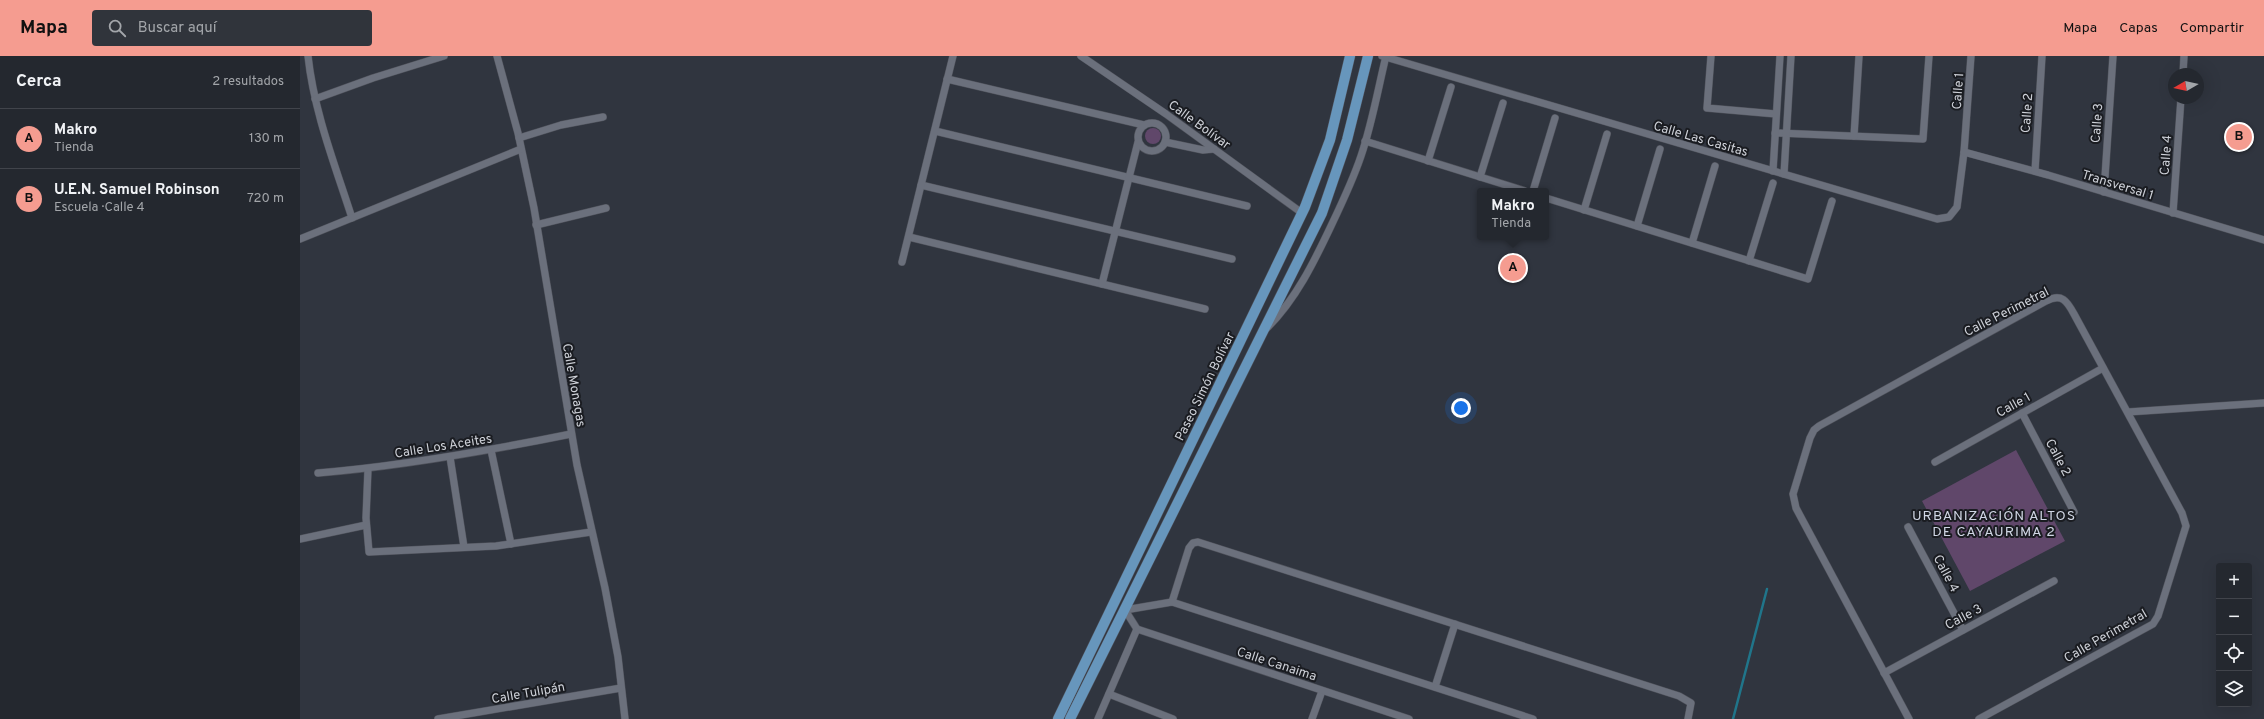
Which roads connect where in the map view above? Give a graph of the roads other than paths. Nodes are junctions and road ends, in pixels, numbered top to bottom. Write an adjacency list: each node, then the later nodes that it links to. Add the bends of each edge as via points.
1 (308, 56): 21 (street)
2 (444, 56): 21 (street)
3 (498, 56): 33 (street, Calle Monagas)
4 (953, 56): 19 (street)
5 (1081, 56): 38 (street, Calle Bolívar)
6 (1350, 56): 57 (main road, Paseo Simón Bolívar, via 1330,140)
7 (1368, 56): 60 (main road, via 1346,146)
8 (1384, 56): 34 (street); 43 (street, Calle Las Casitas)
9 (1711, 56): 24 (street, via 1707,108)
10 (1780, 56): 24 (street)
11 (1791, 56): 30 (street)
12 (1859, 56): 32 (street)
13 (1929, 56): 32 (street, via 1923,139)
14 (1971, 56): 40 (street, Calle 1)
15 (2042, 56): 44 (street, Calle 2)
16 (2113, 56): 51 (street, Calle 3)
17 (2184, 56): 18 (street)
18 (2183, 68)
19 (947, 78): 27 (street); 28 (street)
20 (1451, 87): 41 (street)
21 (315, 99): 59 (street)
22 (1503, 103): 46 (street)
23 (2181, 104): 58 (street, Calle 4)
24 (1776, 114): 29 (street)
25 (603, 117): 33 (street, via 562,125)
26 (1556, 118): 50 (street)
27 (1144, 125): 35 (street, via 1138,134); 36 (street, via 1151,123 1161,126 1165,132)
28 (934, 131): 48 (street); 54 (street)
29 (1775, 133): 30 (street); 43 (street)
30 (1787, 133): 32 (street); 45 (street)
31 (1608, 134): 56 (street)
32 (1854, 136)
33 (519, 138): 37 (street, Calle Monagas)
34 (1365, 141): 41 (street); 72 (street, via 1339,210 1312,265 1282,313)
35 (1138, 142): 36 (street, via 1145,150 1153,152 1160,149); 70 (street)
36 (1165, 142): 38 (street, via 1203,150)
37 (521, 149): 59 (street); 61 (street, Calle Monagas)
38 (1214, 149): 57 (street, Calle Bolívar)
39 (1660, 149): 62 (street)
40 (1964, 152): 44 (street, Transversal 1); 45 (street, Calle Las Casitas, via 1956,210 1949,217 1940,219)
41 (1428, 161): 46 (street)
42 (1715, 166): 66 (street)
43 (1773, 171): 45 (street, Calle Las Casitas)
44 (2035, 171): 51 (street, Transversal 1)
45 (1784, 174)
46 (1480, 177): 49 (street)
47 (1773, 183): 68 (street)
48 (921, 185): 63 (street); 67 (street)
49 (1515, 188)
50 (1534, 188)
51 (2104, 192): 58 (street, Transversal 1)
52 (1549, 199): 56 (street)
53 (1832, 200): 68 (street, via 1808,279)
54 (1247, 206)
55 (606, 208): 61 (street)
56 (1584, 210): 62 (street)
57 (1302, 213): 60 (main road); 92 (main road, Paseo Simón Bolívar)
58 (2173, 213): 65 (street, Transversal 1)
59 (352, 218): 64 (street)
60 (1317, 223): 72 (main road)
61 (536, 225): 77 (street, Calle Monagas)
62 (1637, 226): 66 (street)
63 (908, 237): 69 (street); 70 (street)
64 (300, 239)
65 (2264, 240)
66 (1692, 243): 68 (street)
67 (1232, 258)
68 (1750, 261)
69 (902, 262)
70 (1102, 284): 71 (street)
71 (1205, 309)
72 (1264, 331): 93 (main road)
73 (2103, 368): 75 (street, Calle Perimetral); 76 (street, Calle 1); 97 (street, Calle Perimetral, via 2067,302 2061,298 2054,298 1814,430 1794,491 1794,502)
74 (2264, 404): 75 (street)
75 (2128, 412): 113 (street, Calle Perimetral, via 2186,522 2156,620)
76 (2022, 413): 80 (street, Calle 1); 83 (street, Calle 2)
77 (572, 434): 78 (street, Calle Los Aceites); 86 (street, Calle Monagas)
78 (491, 450): 79 (street, Calle Los Aceites); 88 (street)
79 (450, 457): 81 (street, Calle Los Aceites); 89 (street)
80 (1935, 462)
81 (368, 469): 82 (street, Calle Los Aceites); 84 (street)
82 (318, 473)
83 (2074, 512)
84 (366, 525): 87 (street); 89 (street, via 369,552)
85 (1908, 527): 96 (street, Calle 4)
86 (591, 532): 88 (street); 99 (street, Calle Monagas, via 605,588)
87 (300, 539)
88 (511, 544): 89 (street)
89 (464, 547)
90 (2054, 581): 96 (street, Calle 3)
91 (1172, 602): 93 (street); 94 (street, via 1189,548 1196,542); 98 (street)
92 (1113, 604): 93 (main road); 104 (main road, Paseo Simón Bolívar)
93 (1124, 610): 95 (street); 105 (main road)
94 (1455, 624): 98 (street); 111 (street, via 1685,698 1692,706)
95 (1138, 629): 100 (street, Calle Canaima); 101 (street)
96 (1963, 630): 97 (street, Calle 3)
97 (1884, 673): 112 (street, Calle Perimetral)
98 (1435, 687): 110 (street)
99 (621, 688): 102 (street, Calle Tulipán); 103 (street, Calle Monagas)
100 (1322, 691): 108 (street); 109 (street, Calle Canaima)
101 (1109, 694): 106 (street); 107 (street)
102 (438, 719)
103 (625, 719)
104 (1058, 719)
105 (1070, 719)
106 (1098, 719)
107 (1173, 719)
108 (1312, 719)
109 (1409, 719)
110 (1533, 719)
111 (1688, 719)
112 (1909, 719)
113 (1980, 719)

